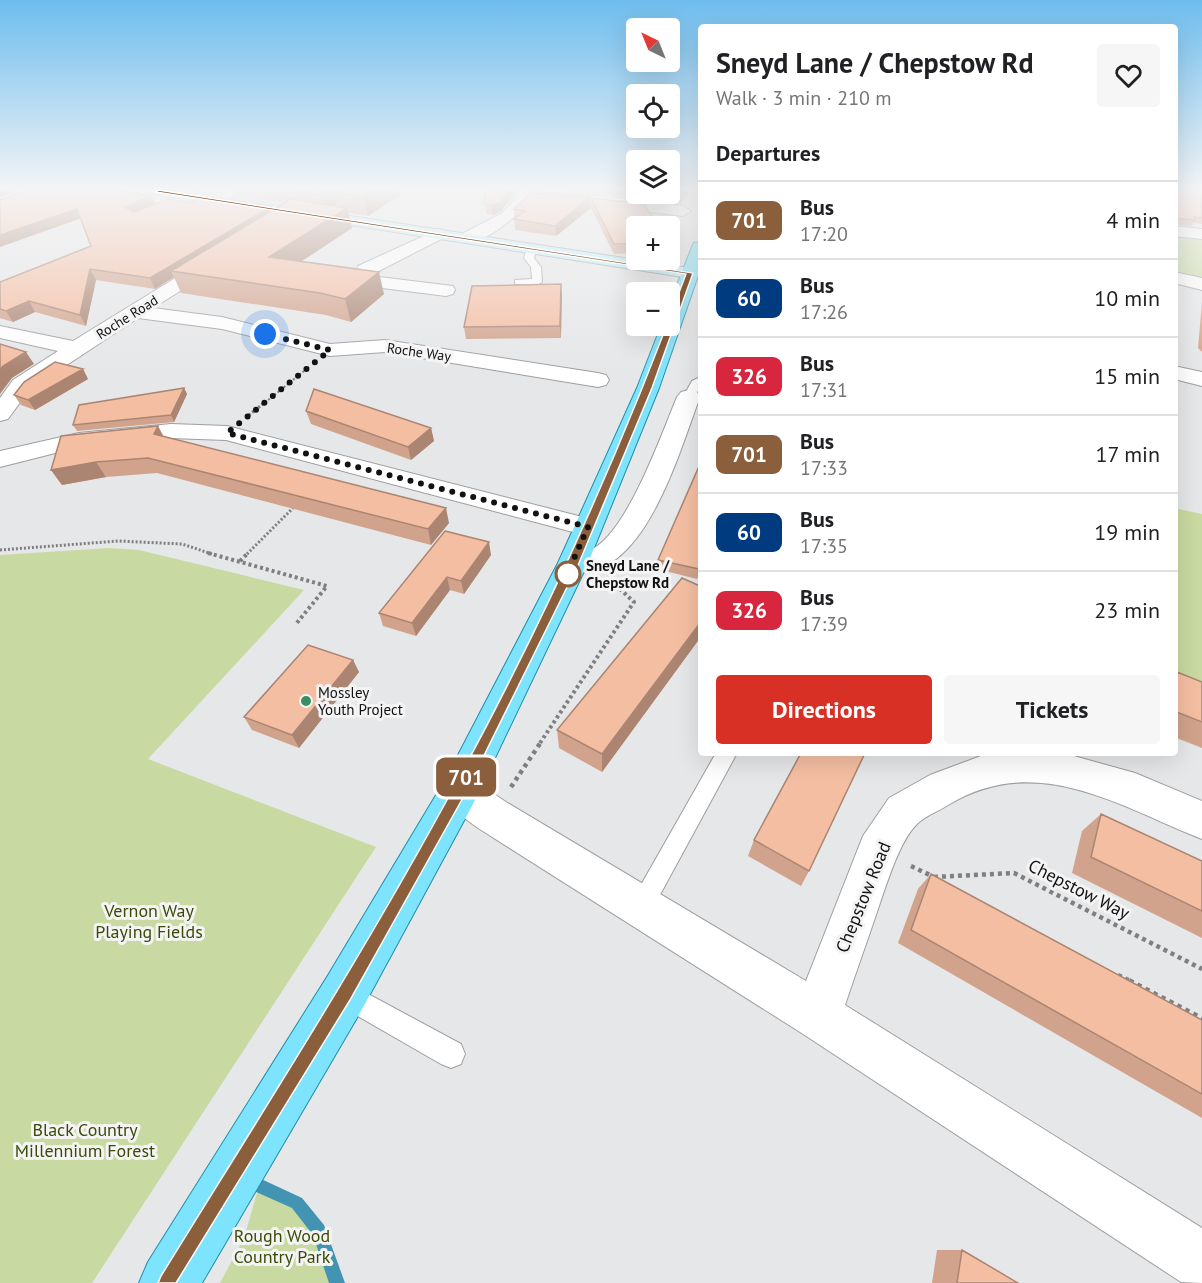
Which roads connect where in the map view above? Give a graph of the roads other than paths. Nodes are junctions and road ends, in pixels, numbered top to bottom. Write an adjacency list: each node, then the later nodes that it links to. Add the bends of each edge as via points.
1 (232, 251): 10 (street, Roche Road)
2 (404, 251): 9 (street, via 364,270 364,276 374,282)
3 (531, 251): 7 (lane, via 529,258 536,267 537,282)
4 (571, 251): 5 (street)
5 (695, 260): 19 (main road)
6 (1178, 278): 8 (street)
7 (519, 282)
8 (1202, 284)
9 (446, 290)
10 (135, 312): 12 (street, Roche Road); 15 (street, Roche Way, via 222,323 330,350 385,346)
11 (0, 332): 12 (street)
12 (75, 348): 17 (street, Roche Road, via 21,385)
13 (1178, 373): 14 (street)
14 (1202, 379)
15 (598, 380)
16 (695, 389): 19 (street, via 623,539)
17 (0, 414)
18 (0, 459): 19 (street, via 79,440 171,431 227,433)
19 (588, 549): 21 (main road)
20 (725, 756): 23 (lane)
21 (475, 803): 23 (street); 24 (main road)
22 (1202, 820): 25 (street, Chepstow Road, via 1135,790 1050,766 1017,765 982,771 944,787 903,811 878,850)
23 (641, 907): 25 (street)
24 (344, 994): 26 (lane); 28 (main road)
25 (818, 1015): 27 (street)
26 (452, 1054)
27 (1202, 1261)
28 (169, 1283)

